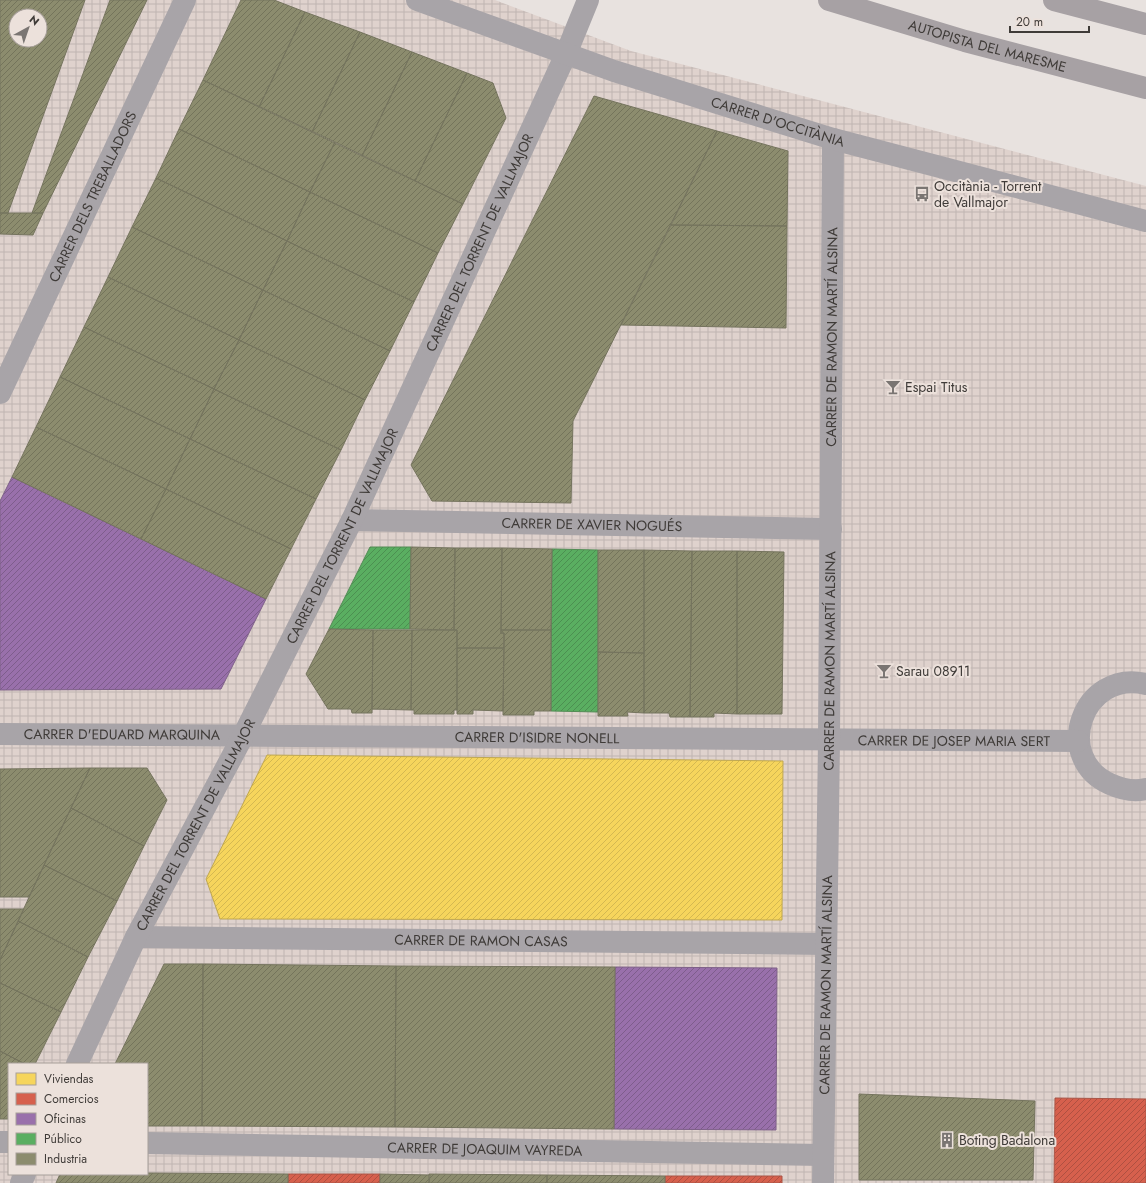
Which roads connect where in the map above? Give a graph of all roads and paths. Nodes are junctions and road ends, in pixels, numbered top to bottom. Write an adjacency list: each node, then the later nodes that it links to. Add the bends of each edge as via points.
1 (185, 0): 11 (street, CARRER DELS TREBALLADORS)
2 (417, 0): 7 (street, CARRER D'OCCITÀNIA)
3 (588, 0): 7 (street, CARRER DEL TORRENT DE VALLMAJOR)
4 (829, 0): 8 (highway, AUTOPISTA DEL MARESME, via 965,41)
5 (1054, 0): 6 (highway)
6 (1146, 24)
7 (566, 54): 9 (street, CARRER D'OCCITÀNIA); 12 (street, CARRER DEL TORRENT DE VALLMAJOR)
8 (1146, 88)
9 (833, 139): 10 (street, CARRER D'OCCITÀNIA); 13 (street, CARRER DE RAMON MARTÍ ALSINA)
10 (1146, 221)
11 (0, 393)
12 (352, 520): 13 (street, CARRER DE XAVIER NOGUÉS); 16 (street, CARRER DEL TORRENT DE VALLMAJOR)
13 (830, 529): 17 (street, CARRER DE RAMON MARTÍ ALSINA)
14 (1146, 684): 18 (street, via 1134,681 1111,685 1092,698 1081,718)
15 (0, 734): 16 (street, CARRER D'EDUARD MARQUINA)
16 (244, 734): 17 (street, CARRER D'ISIDRE NONELL); 20 (street, CARRER DEL TORRENT DE VALLMAJOR)
17 (829, 741): 18 (street, CARRER DE JOSEP MARIA SERT); 21 (street, CARRER DE RAMON MARTÍ ALSINA)
18 (1078, 741): 19 (street, via 1085,763 1100,780 1122,790)
19 (1146, 789)
20 (136, 937): 21 (street, CARRER DE RAMON CASAS); 22 (street, CARRER DEL TORRENT DE VALLMAJOR)
21 (826, 944): 24 (street, CARRER DE RAMON MARTÍ ALSINA)
22 (77, 1063)
23 (148, 1143): 24 (street, CARRER DE JOAQUIM VAYREDA)
24 (824, 1155): 25 (street, CARRER DE RAMON MARTÍ ALSINA)
25 (823, 1183)

